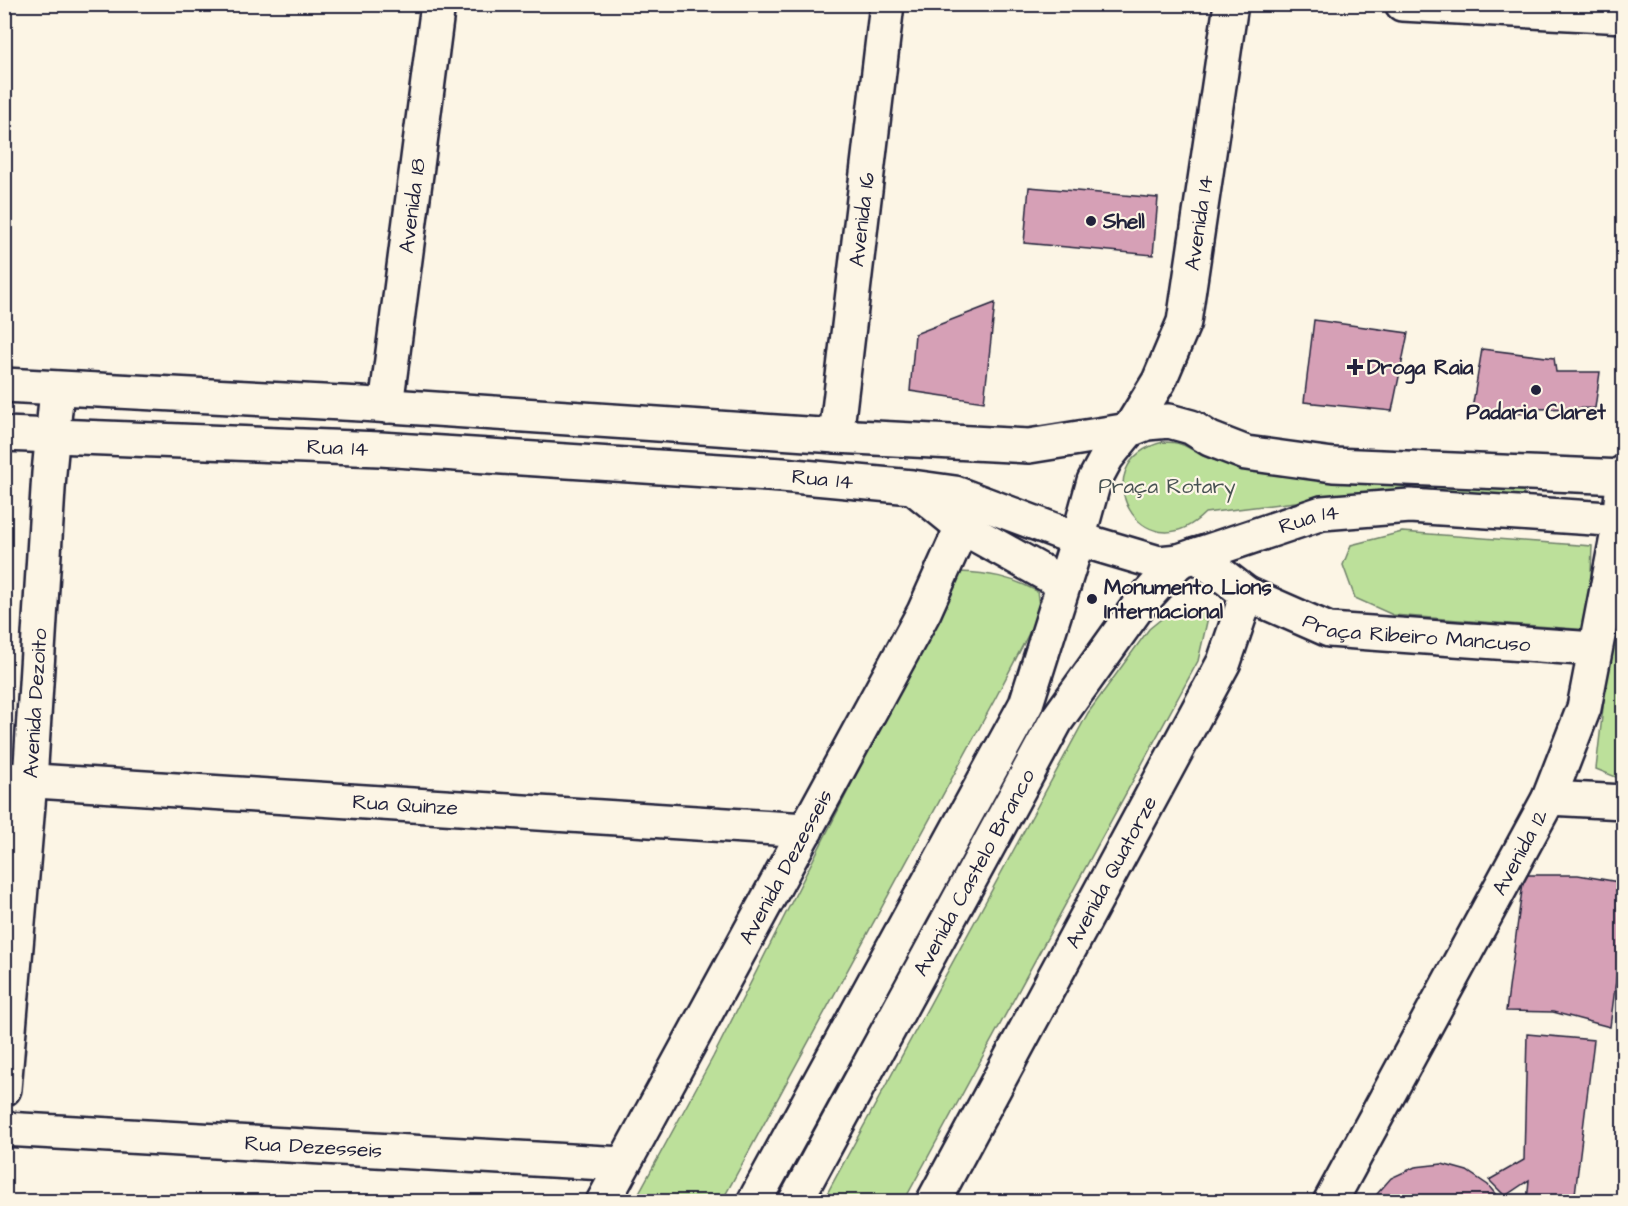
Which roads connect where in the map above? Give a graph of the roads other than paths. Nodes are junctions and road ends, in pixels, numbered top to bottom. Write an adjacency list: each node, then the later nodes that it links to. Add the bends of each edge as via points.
1 (438, 4): 8 (street, Avenida 18)
2 (887, 4): 12 (street, Avenida 16)
3 (1231, 4): 9 (street, Avenida 14, via 1184,322 1159,381)
4 (1402, 4): 5 (street)
5 (1623, 16)
6 (4, 385): 7 (street, Rua 14)
7 (57, 388): 8 (street, Rua 14); 11 (street, Avenida Dezoito)
8 (386, 406): 12 (street, Rua 14)
9 (1129, 430): 12 (street, Rua 14, via 1029,446); 13 (street, Rua 14, via 1169,421 1246,453 1333,465); 17 (street, Avenida 14, via 1094,481)
10 (4, 434): 11 (street, Rua 14)
11 (53, 436): 14 (street, Rua 14, via 380,449); 24 (street, Avenida Dezoito)
12 (836, 436)
13 (1623, 475): 15 (street, Avenida 12)
14 (912, 487): 16 (street); 17 (street, Rua 14, via 955,494)
15 (1621, 520): 18 (street, Rua 14, via 1410,506 1322,513); 21 (street, Avenida 12)
16 (962, 527): 19 (street); 27 (street, Avenida Dezesseis, via 924,612)
17 (1078, 539): 18 (street, Rua 14, via 1159,563); 19 (street, Avenida Castelo Branco)
18 (1187, 558): 20 (street); 23 (street, Avenida Castelo Branco, via 1139,605)
19 (1064, 584): 22 (street, Avenida Castelo Branco)
20 (1247, 594): 21 (street, Praça Ribeiro Mancuso, via 1329,630); 34 (street, Avenida Quatorze, via 1224,662)
21 (1594, 649): 25 (street, Avenida 12, via 1584,708)
22 (1026, 704): 23 (street); 32 (street, Avenida Castelo Branco)
23 (1056, 721): 33 (street, Avenida Castelo Branco)
24 (17, 780): 27 (street, Rua Quinze); 28 (street, Avenida Dezoito)
25 (1549, 798): 26 (street); 35 (street, Avenida 12)
26 (1623, 802)
27 (806, 830): 30 (street, Avenida Dezesseis)
28 (4, 1089)
29 (4, 1129): 30 (street, Rua Dezesseis)
30 (623, 1164): 31 (street, Avenida Dezesseis)
31 (603, 1202)
32 (754, 1202)
33 (795, 1202)
34 (933, 1202)
35 (1330, 1202)

